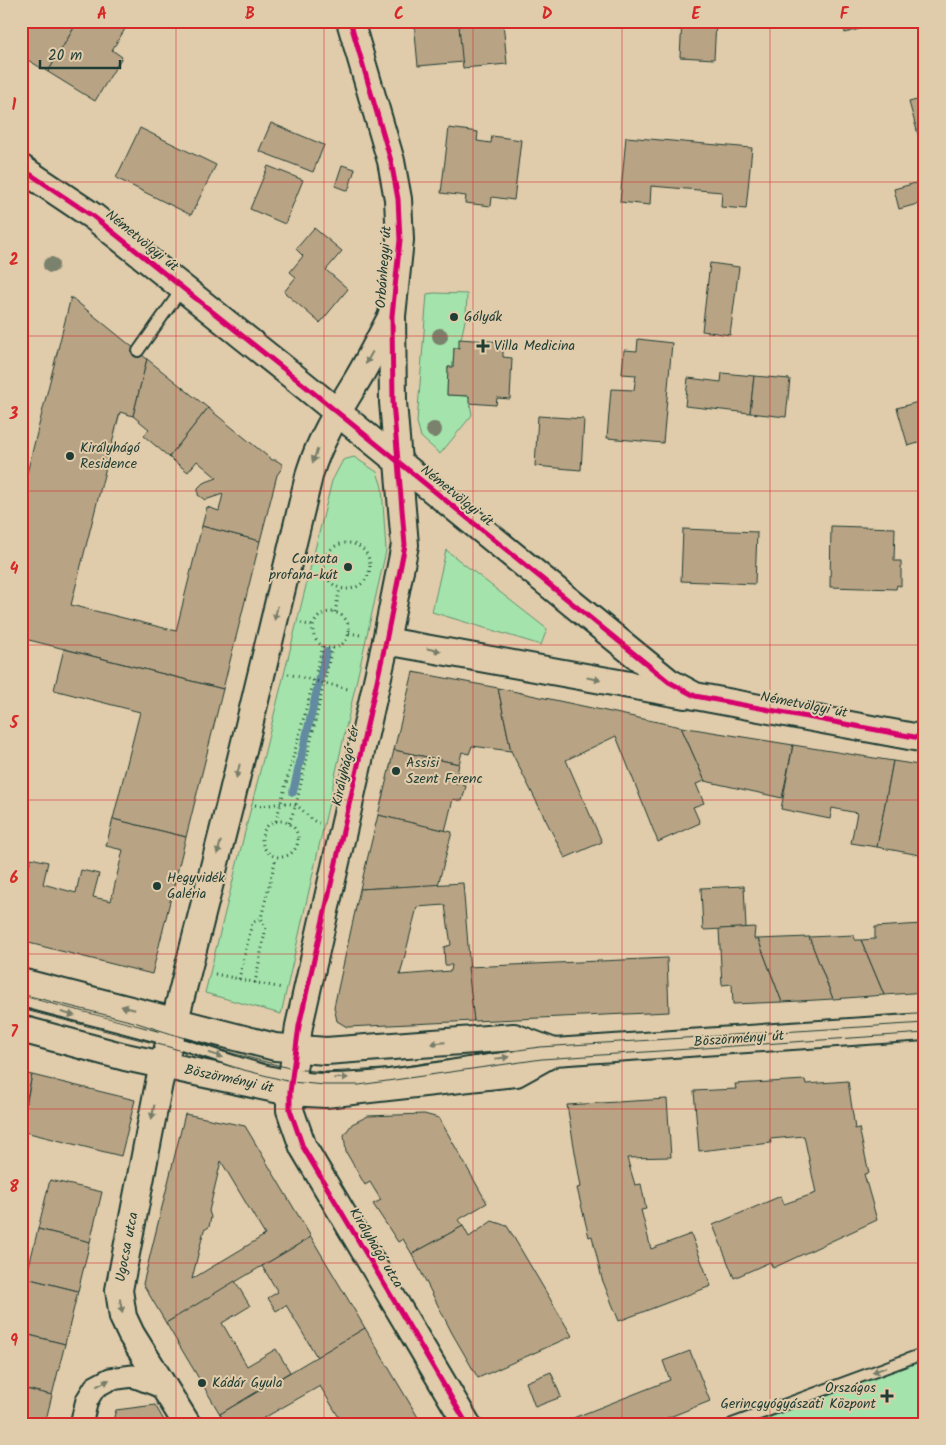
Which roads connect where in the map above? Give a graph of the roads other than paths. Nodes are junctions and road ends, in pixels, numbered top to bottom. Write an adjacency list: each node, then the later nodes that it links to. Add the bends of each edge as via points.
1 (350, 21): 4 (street, Orbánhegyi út, via 391,161 398,199 400,240)
2 (21, 168): 3 (street, Németvölgyi út, via 94,217)
3 (182, 288): 5 (lane); 6 (street, Németvölgyi út)
4 (392, 316): 6 (street, Orbánhegyi út, one-way to 6); 7 (street, Orbánhegyi út)
5 (138, 351)
6 (336, 412): 7 (street, Németvölgyi út); 15 (street, one-way to 15, via 310,472)
7 (396, 460): 8 (street, Királyhágó tér, via 405,545); 9 (street, Németvölgyi út, via 669,682)
8 (386, 641): 9 (street, one-way to 9); 16 (street, Királyhágó tér)
9 (695, 696): 10 (street, Németvölgyi út)
10 (925, 739)
11 (21, 982): 15 (street, Böszörményi út, one-way to 11)
12 (21, 1001): 15 (lane, one-way to 15)
13 (925, 1027): 17 (street, Böszörményi út)
14 (21, 1029): 15 (street, Böszörményi út)
15 (170, 1042): 16 (street, Böszörményi út); 18 (street, Böszörményi út, one-way to 18); 20 (street, Ugocsa utca, one-way to 20, via 119,1290 123,1317 131,1334)
16 (295, 1049): 17 (street, Böszörményi út, one-way to 16, via 514,1036 357,1050); 18 (street, Királyhágó tér)
17 (554, 1052): 18 (street, Böszörményi út, one-way to 17, via 334,1094 516,1073)
18 (291, 1084): 23 (street, Királyhágó utca, via 290,1110 303,1147)
19 (925, 1353): 24 (lane, one-way to 24)
20 (167, 1389): 21 (street, one-way to 20, via 87,1400 95,1387 110,1379 133,1376); 22 (street, Ugocsa utca)
21 (82, 1424)
22 (187, 1424)
23 (467, 1424)
24 (732, 1424)

